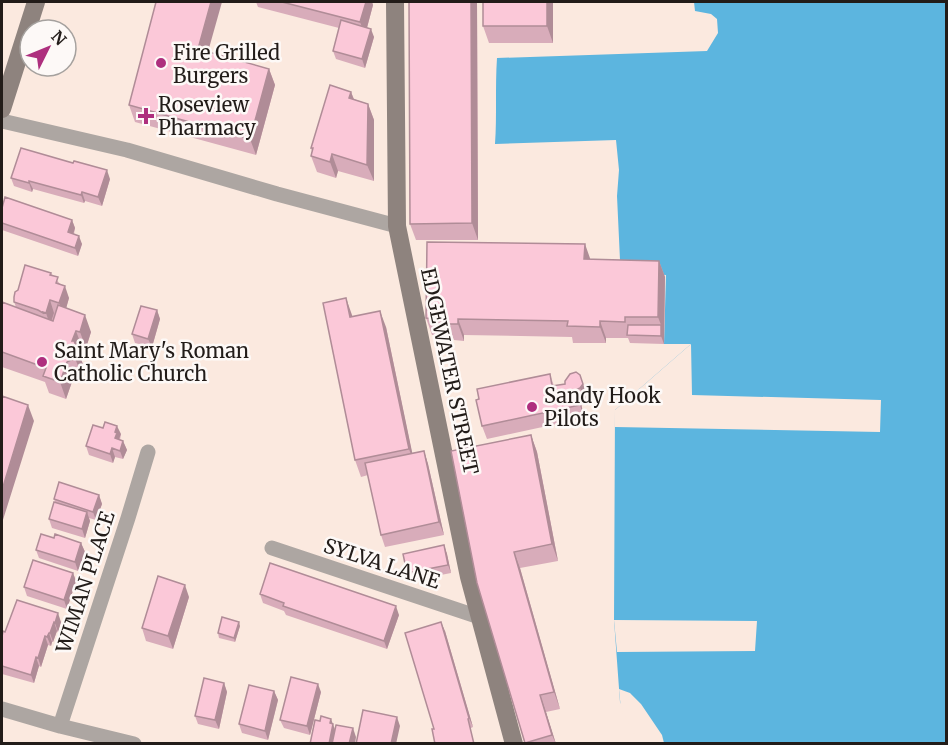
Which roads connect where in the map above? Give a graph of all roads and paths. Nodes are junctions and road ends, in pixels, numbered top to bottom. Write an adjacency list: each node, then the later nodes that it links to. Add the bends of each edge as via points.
1 (36, 2): 3 (street)
2 (395, 2): 5 (street, EDGEWATER STREET)
3 (2, 109)
4 (2, 121): 5 (street, via 127,150)
5 (397, 226): 8 (street, EDGEWATER STREET)
6 (148, 452): 10 (street, WIMAN PLACE)
7 (272, 548): 8 (street, SYLVA LANE)
8 (479, 617): 12 (street, EDGEWATER STREET)
9 (2, 709): 10 (street)
10 (60, 726): 11 (street)
11 (134, 744)
12 (514, 744)

